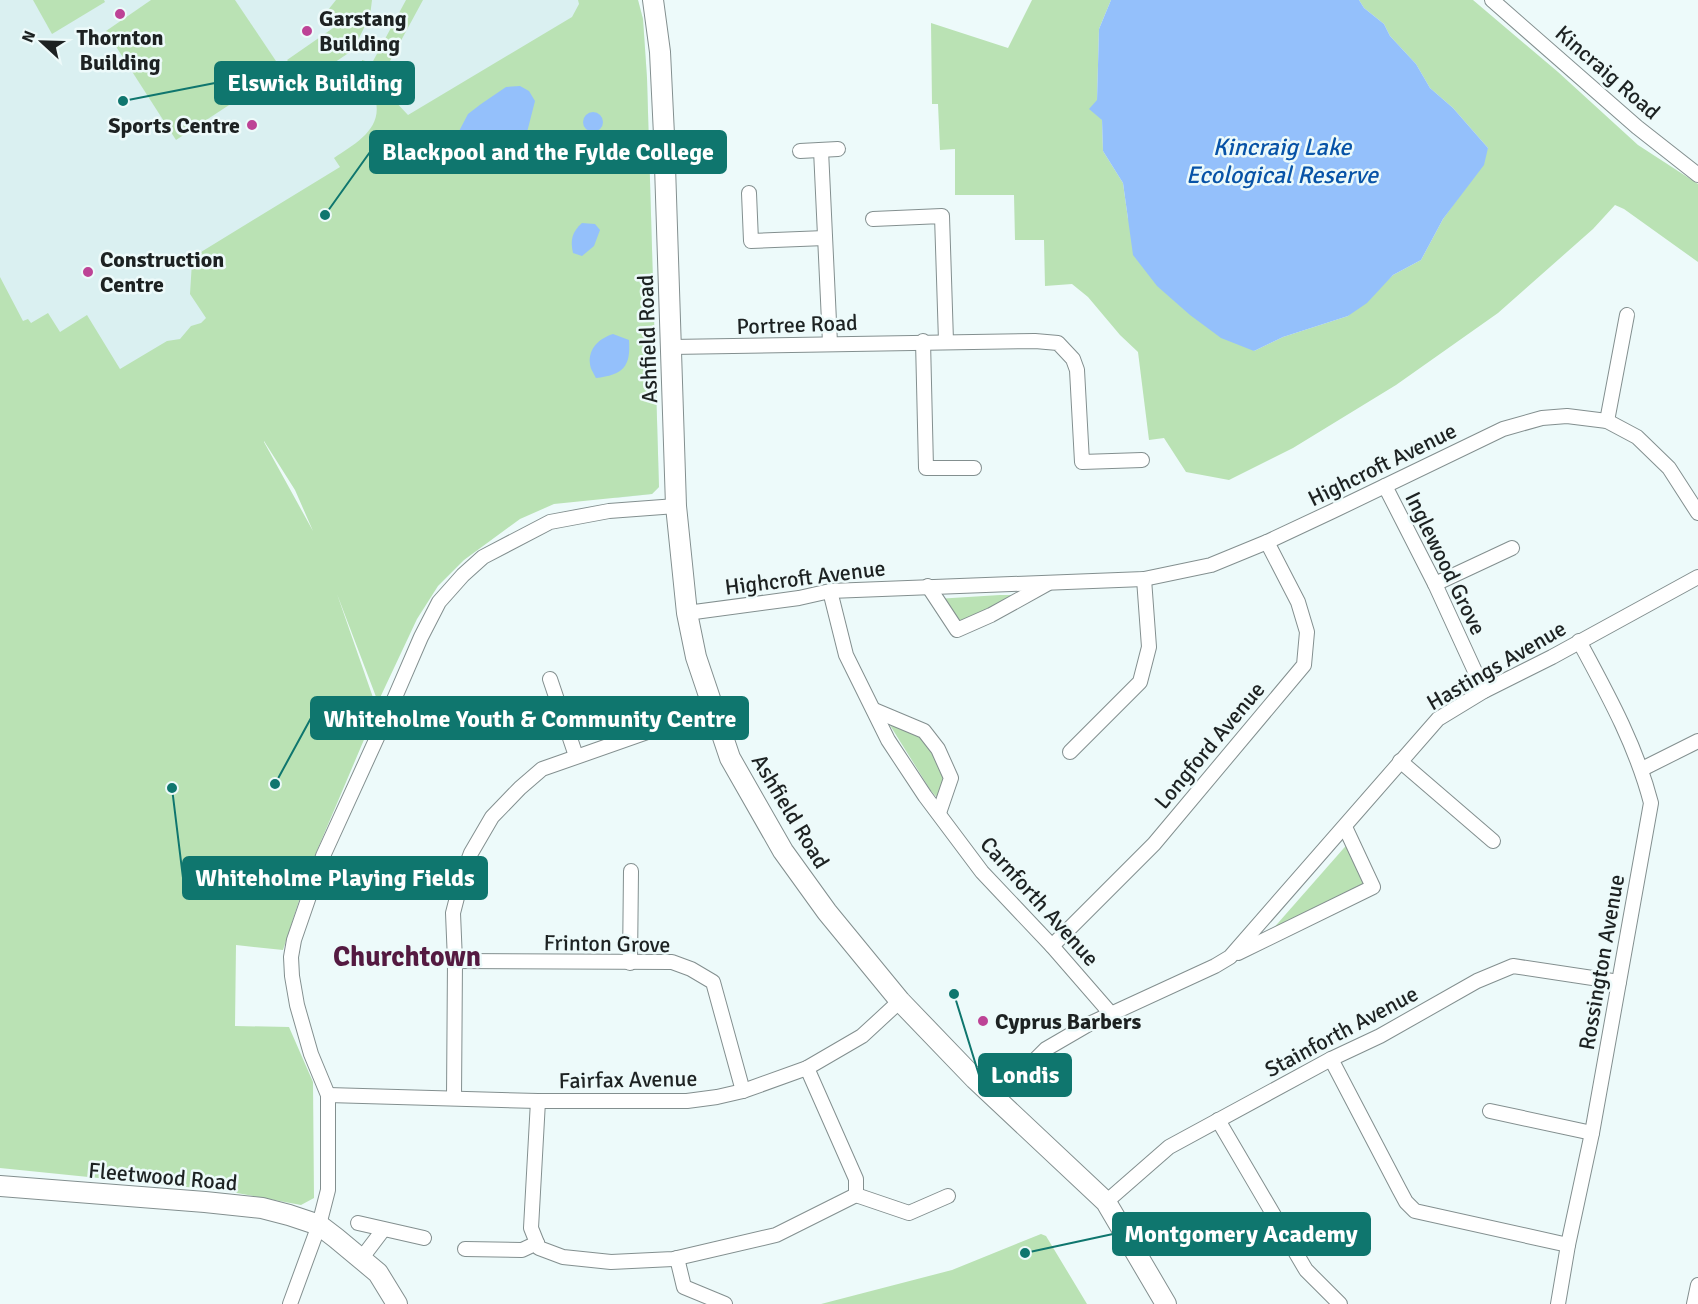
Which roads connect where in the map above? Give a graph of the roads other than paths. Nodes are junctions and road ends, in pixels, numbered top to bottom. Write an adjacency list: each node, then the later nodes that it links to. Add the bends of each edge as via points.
1 (653, 0): 14 (street, Ashfield Road, via 662,89)
2 (1492, 0): 6 (street, Kincraig Road)
3 (838, 148): 4 (street)
4 (820, 150): 5 (street); 9 (street)
5 (800, 151)
6 (1698, 175)
7 (749, 193): 9 (street, via 751,241)
8 (873, 219): 12 (street, via 942,216)
9 (825, 238): 13 (street)
10 (1627, 315): 15 (street)
11 (923, 341): 12 (street, Portree Road); 13 (street, Portree Road); 17 (street, via 926,468)
12 (946, 342): 16 (street, Portree Road, via 1058,343 1073,359 1077,370 1083,462)
13 (830, 343): 14 (street, Portree Road)
14 (671, 347): 19 (street, Ashfield Road)
15 (1607, 421): 18 (street, Highcroft Avenue, via 1550,417 1503,429); 20 (street, Highcroft Avenue, via 1637,437 1669,468)
16 (1142, 460)
17 (974, 468)
18 (1385, 486): 21 (street, Highcroft Avenue); 26 (street, Inglewood Grove)
19 (676, 506): 29 (street, Ashfield Road); 54 (street, via 609,511 550,522 483,557 439,602 323,856 294,940 291,957 297,1005)
20 (1698, 513)
21 (1267, 542): 24 (street, Highcroft Avenue, via 1211,565); 44 (street, Longford Avenue, via 1298,602 1307,632 1304,665 1154,844)
22 (1512, 548): 26 (street)
23 (1698, 576): 30 (street, Hastings Avenue)
24 (1144, 579): 25 (street, Highcroft Avenue); 36 (street, via 1149,647 1140,682)
25 (1049, 583): 27 (street, Highcroft Avenue); 27 (street, Highcroft Avenue, via 957,630)
26 (1435, 584): 32 (street, Inglewood Grove)
27 (928, 586): 28 (street, Highcroft Avenue)
28 (830, 591): 29 (street, Highcroft Avenue); 34 (street, Carnforth Avenue, via 846,655)
29 (687, 612): 33 (street, Ashfield Road)
30 (1579, 641): 32 (street, Hastings Avenue); 39 (street, Rossington Avenue)
31 (550, 679): 37 (street)
32 (1484, 691): 38 (street, Hastings Avenue, via 1438,719)
33 (713, 709): 37 (street); 49 (street, Ashfield Road, via 730,758 783,851 827,912)
34 (874, 710): 40 (street, Carnforth Avenue, via 888,740); 40 (street, via 924,731 938,749 951,778)
35 (1698, 741): 39 (street)
36 (1070, 752)
37 (576, 756): 46 (street, via 542,769 492,817 471,853 453,913)
38 (1400, 761): 41 (street, Hastings Avenue); 42 (street)
39 (1642, 769): 48 (street, Rossington Avenue, via 1651,803)
40 (939, 813): 44 (street, Carnforth Avenue, via 982,872)
41 (1345, 827): 45 (street, Hastings Avenue); 45 (street, Hastings Avenue, via 1373,887)
42 (1493, 841)
43 (631, 871): 47 (street)
44 (1052, 946): 50 (street, Carnforth Avenue)
45 (1230, 957): 50 (street, Hastings Avenue)
46 (455, 962): 47 (street, Frinton Grove); 55 (street)
47 (630, 963): 53 (street, Frinton Grove, via 672,962 712,982)
48 (1619, 982): 51 (street, Stainforth Avenue, via 1512,966); 60 (street, Rossington Avenue)
49 (900, 1000): 52 (street, Fairfax Avenue, via 862,1036); 56 (street, Ashfield Road)
50 (1112, 1015): 56 (street, Hastings Avenue, via 1046,1049)
51 (1331, 1059): 59 (street, Stainforth Avenue); 70 (street, via 1406,1202 1415,1210)
52 (807, 1068): 53 (street, Fairfax Avenue); 62 (street, via 856,1179)
53 (743, 1091): 58 (street, Fairfax Avenue, via 687,1101)
54 (328, 1095): 55 (street, Fairfax Avenue); 66 (street, via 328,1190)
55 (454, 1098): 58 (street, Fairfax Avenue)
56 (996, 1099): 64 (street, Ashfield Road)
57 (1508, 1100): 60 (street, via 1497,1113)
58 (538, 1101): 69 (street, via 531,1228)
59 (1218, 1120): 64 (street, Stainforth Avenue, via 1169,1147); 79 (street, via 1306,1270)
60 (1592, 1133): 70 (street, Rossington Avenue)
61 (0, 1186): 66 (street, Fleetwood Road, via 261,1208)
62 (856, 1195): 63 (street, via 909,1213); 72 (street, via 776,1235)
63 (948, 1196)
64 (1106, 1202): 78 (street, Ashfield Road)
65 (358, 1223): 67 (street)
66 (319, 1225): 73 (street); 75 (street)
67 (383, 1230): 68 (street); 73 (street)
68 (424, 1238)
69 (537, 1243): 71 (street, via 522,1250); 72 (street, via 539,1248 563,1257 610,1262)
70 (1568, 1245): 80 (street, Rossington Avenue)
71 (470, 1253)
72 (677, 1258): 77 (street, via 684,1287)
73 (361, 1259): 76 (street, via 378,1273)
74 (1698, 1285): 81 (street)
75 (290, 1304)
76 (397, 1304)
77 (725, 1304)
78 (1166, 1304)
79 (1340, 1304)
80 (1558, 1304)
81 (1694, 1304)

